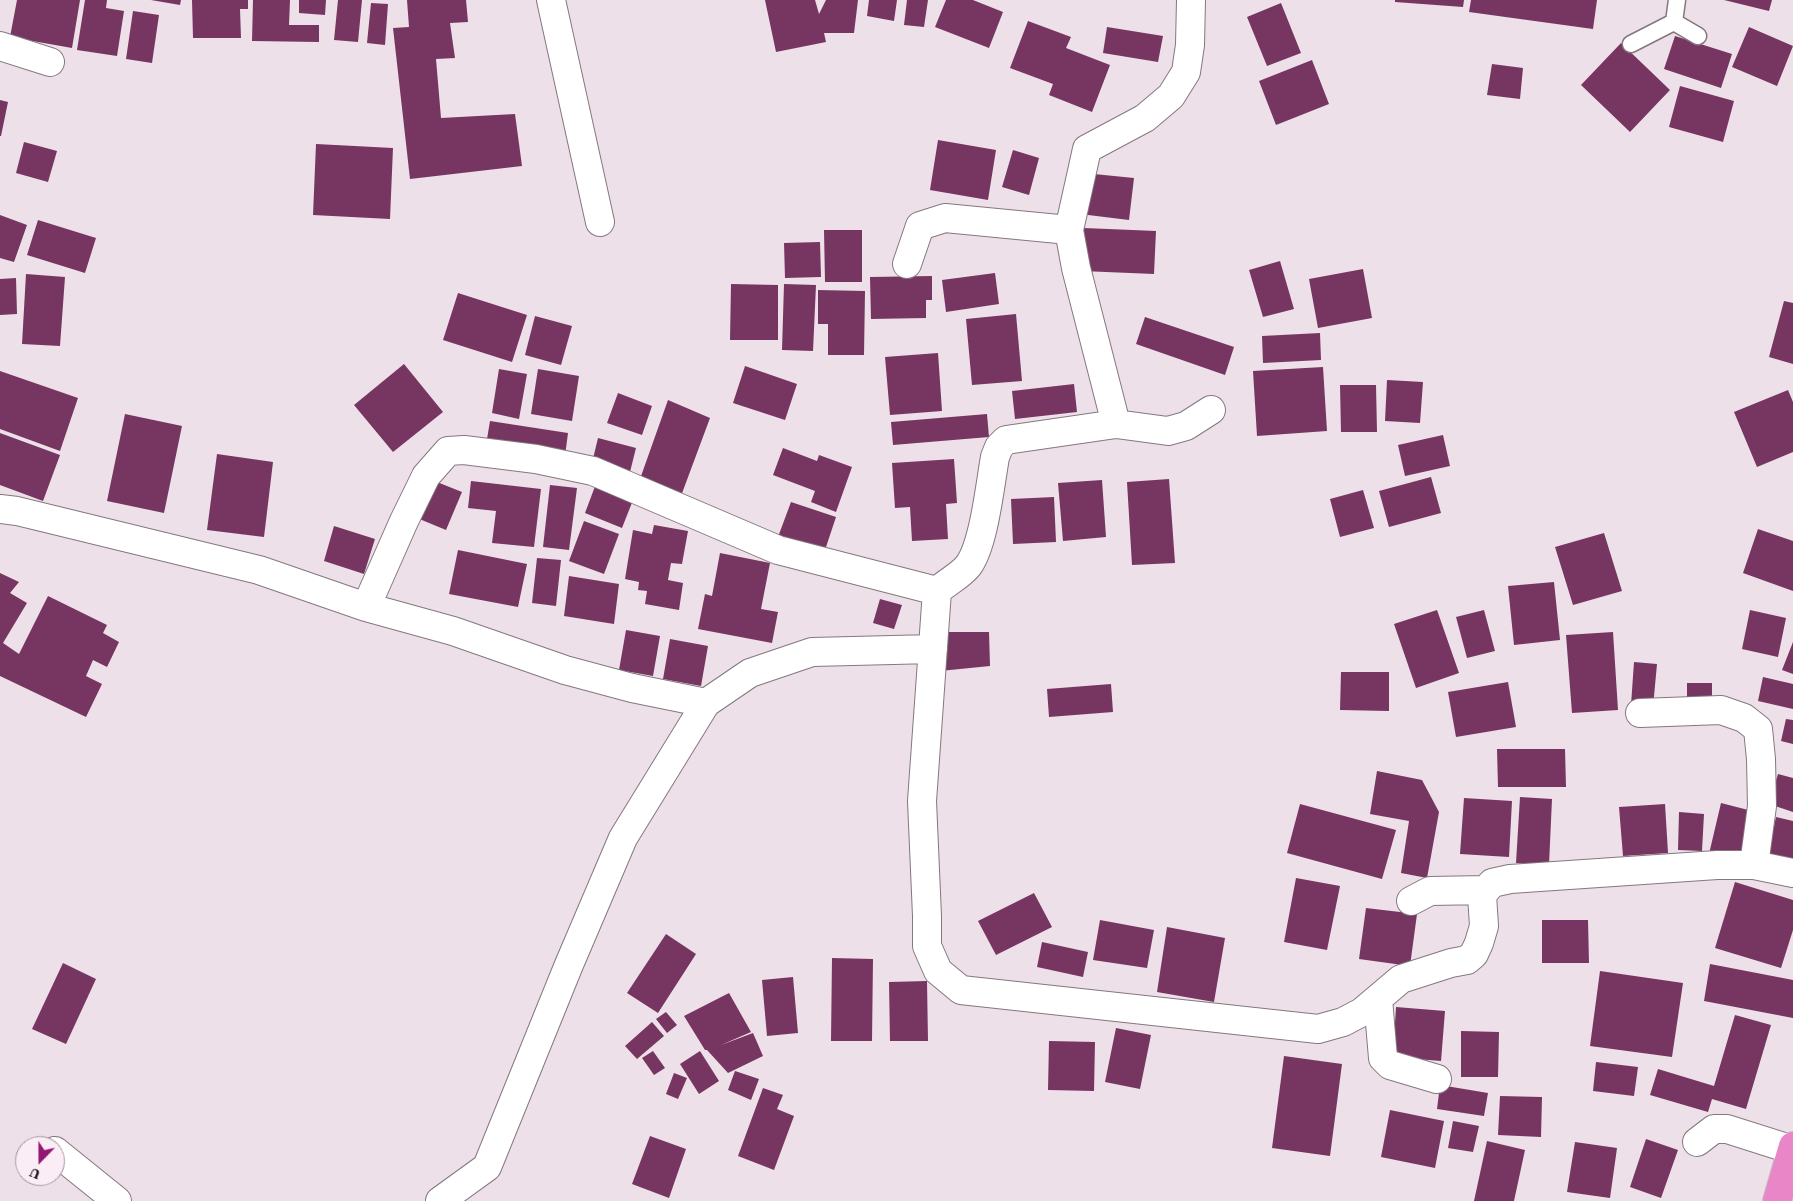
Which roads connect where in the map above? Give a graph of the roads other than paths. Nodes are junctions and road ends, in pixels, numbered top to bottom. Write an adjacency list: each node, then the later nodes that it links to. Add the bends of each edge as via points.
1 (551, 0): 9 (street)
2 (1191, 0): 10 (street, via 1186,72 1171,96 1144,118 1087,148)
3 (1677, 0): 4 (lane)
4 (1674, 22): 5 (lane); 6 (lane)
5 (1698, 36)
6 (1631, 44)
7 (0, 46): 8 (street)
8 (50, 62)
9 (600, 222)
10 (1068, 230): 11 (street, via 940,219 920,226); 13 (street)
11 (907, 264)
12 (1212, 410): 13 (street, via 1186,426 1168,431)
13 (1116, 424): 15 (street, via 1006,440 995,456 975,554 966,568)
14 (0, 509): 16 (street, via 259,570)
15 (937, 590): 16 (street, via 778,550 593,471 464,450 448,451 426,476); 17 (street)
16 (366, 607): 18 (street, via 454,630 565,670)
17 (933, 649): 18 (street, via 812,652 750,673); 24 (street, via 922,802 927,946 938,971 961,990 1318,1029 1349,1019)
18 (706, 703): 30 (street, via 623,838 486,1167)
19 (1640, 713): 20 (street, via 1721,710 1744,718 1758,729 1762,806)
20 (1754, 865): 21 (street); 22 (street, via 1510,879 1492,883)
21 (1793, 873)
22 (1486, 890): 23 (street, via 1430,891); 24 (street, via 1482,895 1484,926 1474,954 1467,960 1401,979)
23 (1411, 901)
24 (1378, 999): 25 (street, via 1383,1058 1390,1065)
25 (1437, 1079)
26 (1697, 1142): 27 (street, via 1714,1129 1728,1129)
27 (1793, 1149): 31 (highway)
28 (65, 1159): 29 (street)
29 (117, 1201)
30 (440, 1201)
31 (1777, 1201)

